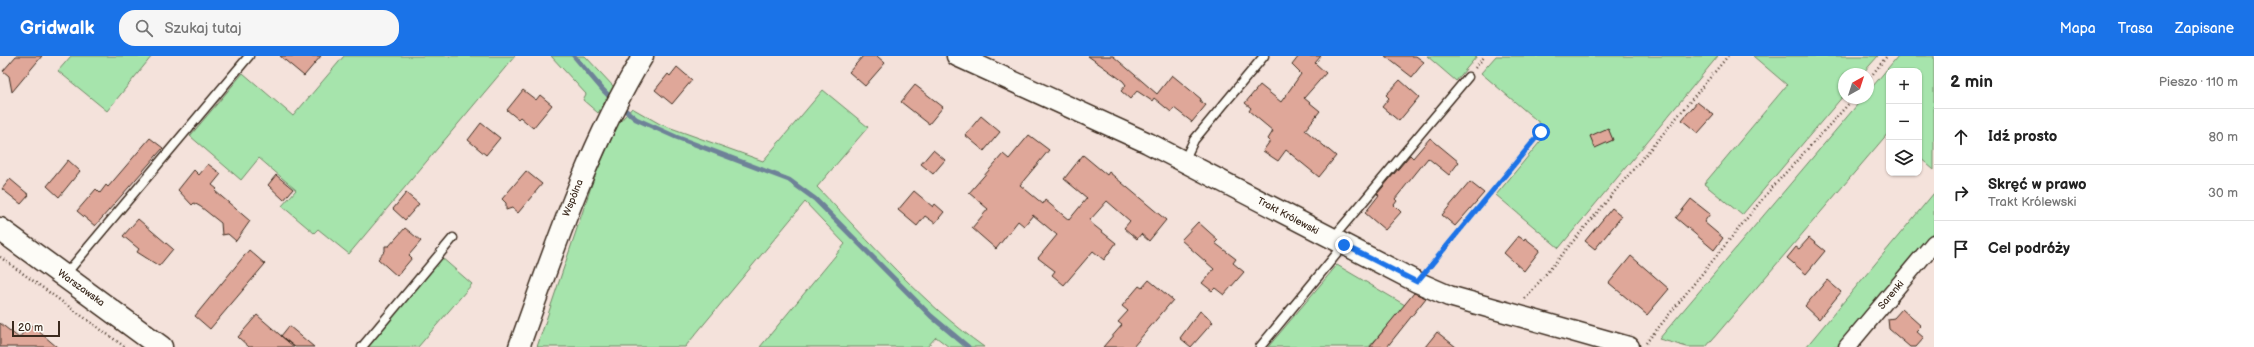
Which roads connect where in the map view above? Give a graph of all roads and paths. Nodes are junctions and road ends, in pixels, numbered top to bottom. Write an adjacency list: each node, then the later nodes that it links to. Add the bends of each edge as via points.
1 (250, 56): 18 (lane)
2 (643, 56): 24 (street, Wspólna, via 608,119 569,208)
3 (957, 56): 12 (street, Trakt Królewski)
4 (1264, 56): 12 (lane, via 1194,140)
5 (1485, 56): 9 (path)
6 (1728, 56): 20 (path)
7 (1887, 56): 8 (path)
8 (1874, 72)
9 (1468, 77): 15 (lane)
10 (1849, 104): 27 (path, via 1769,191)
11 (1541, 132): 19 (path)
12 (1184, 161): 15 (street, Trakt Królewski)
13 (0, 229): 18 (main road, Warszawska)
14 (453, 238): 23 (lane)
15 (1338, 242): 19 (street, Trakt Królewski); 25 (lane)
16 (1934, 243): 28 (street, Sarenki)
17 (0, 257): 21 (path)
18 (64, 276): 22 (main road, Warszawska)
19 (1417, 282): 20 (street, Trakt Królewski, via 1449,296)
20 (1512, 315): 26 (street, Trakt Królewski)
21 (125, 347)
22 (161, 347)
23 (362, 347)
24 (519, 347)
25 (1260, 347)
26 (1629, 347)
27 (1643, 347)
28 (1847, 347)

